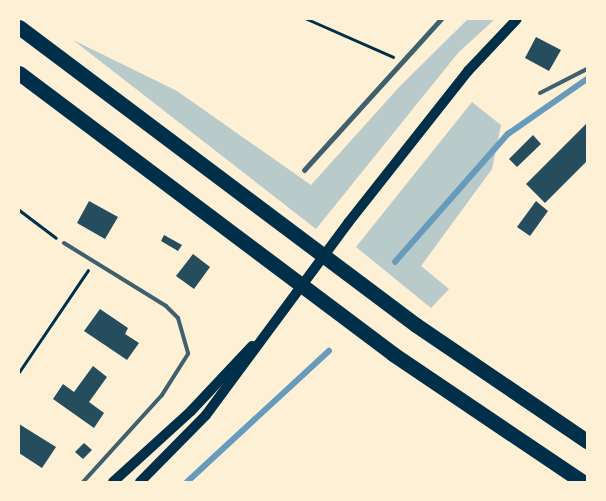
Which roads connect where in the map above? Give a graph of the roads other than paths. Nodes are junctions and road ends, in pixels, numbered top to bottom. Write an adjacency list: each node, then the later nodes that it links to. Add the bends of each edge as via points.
1 (441, 19): 7 (street)
2 (517, 19): 9 (main road, via 468,71)
3 (19, 27): 10 (highway, via 416,325)
4 (587, 69): 6 (lane)
5 (19, 73): 14 (highway, via 393,354)
6 (540, 93)
7 (304, 170)
8 (64, 243): 11 (lane, via 93,264 166,306 178,318 188,354 162,395)
9 (275, 322): 12 (main road, via 191,411); 13 (main road, via 206,416)
10 (587, 441)
11 (83, 482)
12 (113, 482)
13 (140, 482)
14 (584, 482)

